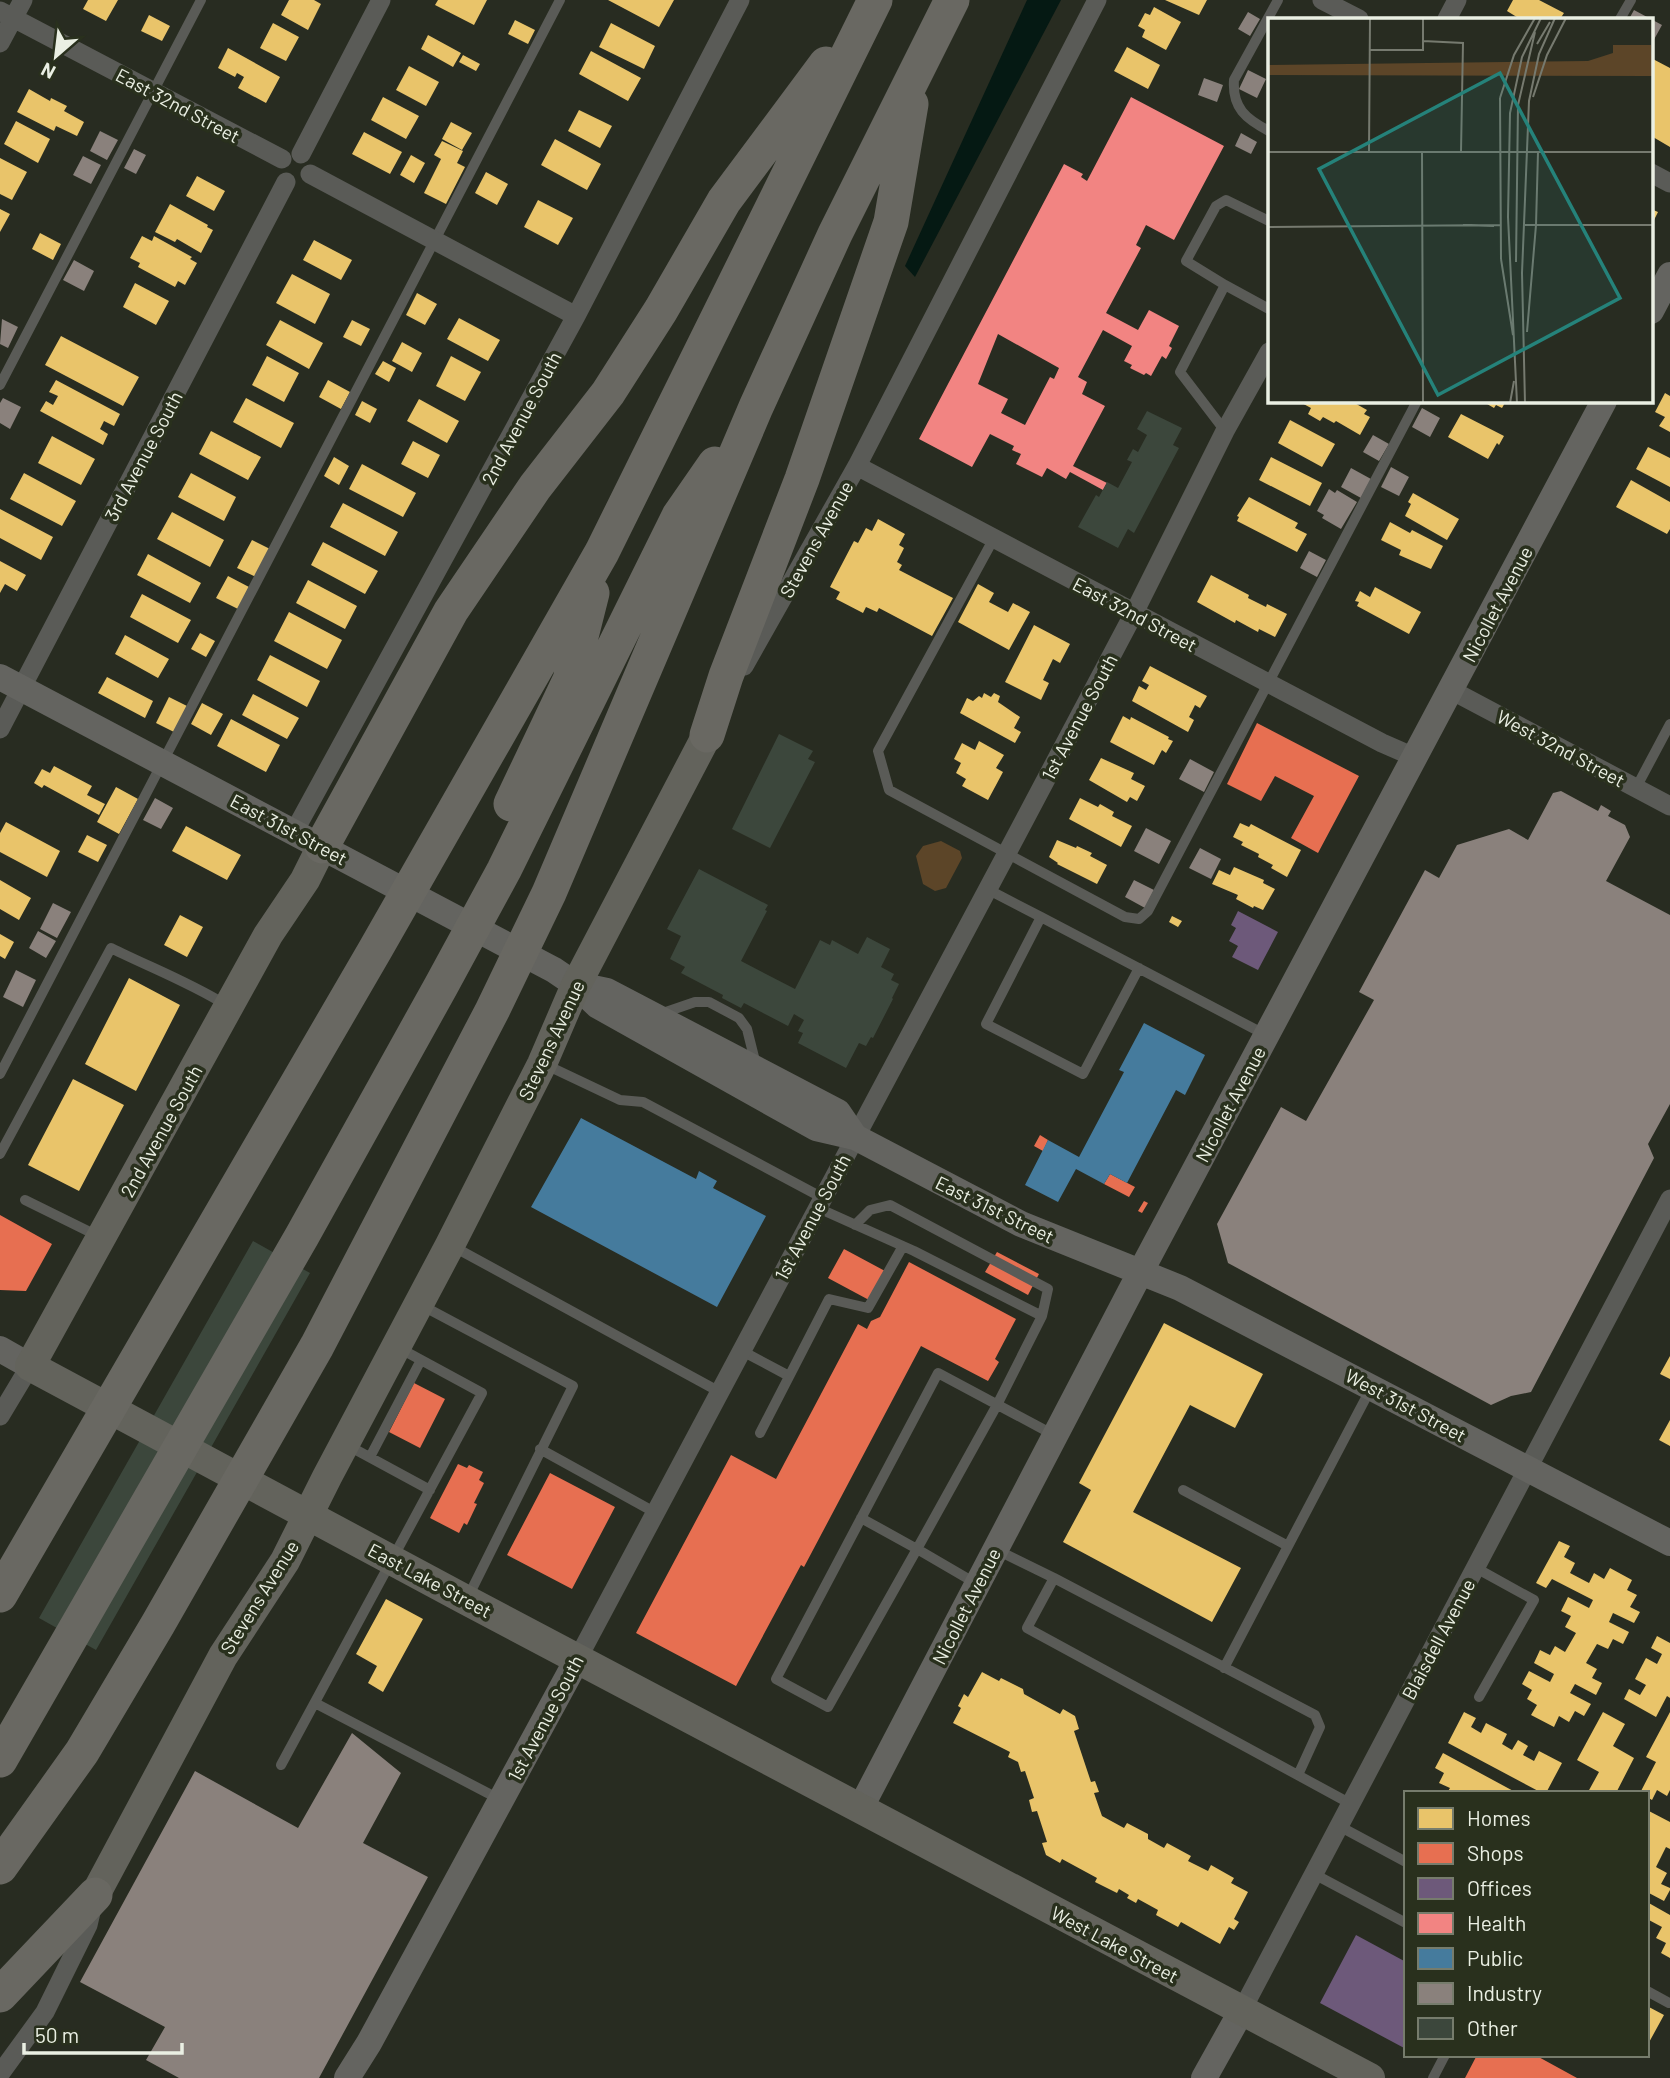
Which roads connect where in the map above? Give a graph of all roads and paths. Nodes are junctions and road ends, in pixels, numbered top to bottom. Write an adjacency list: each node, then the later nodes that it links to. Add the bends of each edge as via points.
1 (23, 0): 13 (street)
2 (201, 0): 21 (lane)
3 (381, 0): 23 (street)
4 (561, 0): 29 (lane)
5 (740, 0): 34 (street, 2nd Avenue South)
6 (875, 0): 43 (highway); 55 (highway, via 724,201 608,393 534,487)
7 (952, 0): 20 (highway)
8 (1097, 0): 41 (street, Stevens Avenue)
9 (1278, 0): 15 (lane)
10 (1322, 0): 16 (street)
11 (1457, 0): 17 (street)
12 (1630, 0): 18 (lane)
13 (7, 14): 19 (street); 21 (street, East 32nd Street)
14 (1268, 18): 22 (lane, via 1234,80 1233,93 1242,113)
15 (1268, 18)
16 (1357, 18)
17 (1448, 18)
18 (1621, 18)
19 (0, 43)
20 (918, 66): 39 (highway); 50 (highway, via 891,222)
21 (153, 91): 23 (street, East 32nd Street); 36 (lane)
22 (1268, 130)
23 (291, 157): 24 (street, via 310,165); 26 (street, via 279,169)
24 (310, 174): 26 (street, via 300,184); 29 (street)
25 (1652, 174): 27 (street)
26 (286, 182): 45 (street, 3rd Avenue South)
27 (1670, 183)
28 (1268, 221): 31 (lane, via 1226,200 1216,206 1186,261)
29 (435, 241): 34 (street); 52 (lane)
30 (1670, 275): 33 (street)
31 (1225, 285): 32 (lane); 40 (lane, via 1180,372)
32 (1268, 308)
33 (1652, 309)
34 (576, 316): 55 (street, 2nd Avenue South)
35 (1268, 354): 40 (street, 1st Avenue South)
36 (0, 385)
37 (1416, 402): 46 (lane)
38 (1603, 402): 47 (street, Nicollet Avenue)
39 (756, 407): 57 (highway, via 679,516); 124 (highway, via 549,893 492,1011 317,1346 158,1624 82,1752)
40 (1225, 431): 44 (street, 1st Avenue South)
41 (857, 466): 42 (street, East 32nd Street); 50 (street, Stevens Avenue)
42 (993, 540): 44 (street, East 32nd Street); 56 (lane, via 878,751 889,790)
43 (601, 552): 57 (highway, via 570,680); 109 (highway, via 376,950)
44 (1133, 613): 46 (street, East 32nd Street); 56 (street, 1st Avenue South)
45 (11, 682): 49 (street, 3rd Avenue South); 52 (street, East 31st Street)
46 (1267, 683): 51 (street, East 32nd Street); 56 (lane, via 1148,911 1139,919 1125,917)
47 (1451, 690): 51 (street, Nicollet Avenue); 53 (street, West 32nd Street)
48 (1670, 723): 53 (lane)
49 (0, 729)
50 (707, 735): 61 (main road, Stevens Avenue)
51 (1414, 757): 64 (street, Nicollet Avenue)
52 (164, 763): 55 (street, East 31st Street); 67 (lane)
53 (1636, 788): 54 (street, West 32nd Street)
54 (1670, 806)
55 (308, 839): 61 (street, East 31st Street); 62 (main road, 2nd Avenue South, via 305,880 268,935)
56 (1007, 853): 58 (street, 1st Avenue South)
57 (494, 864): 108 (highway, via 250,1307)
58 (988, 889): 59 (lane); 68 (street, 1st Avenue South)
59 (1041, 917): 60 (lane); 60 (lane, via 986,1024 1083,1074)
60 (1139, 968): 64 (lane)
61 (576, 985): 63 (street, East 31st Street, via 607,991); 65 (main road, Stevens Avenue); 68 (street, East 31st Street, via 598,1006 742,1088 816,1128)
62 (229, 1007): 69 (lane, via 195,986 111,948); 74 (main road, 2nd Avenue South)
63 (656, 1016): 66 (street, East 31st Street); 66 (lane, via 695,1002 719,1007 739,1018 747,1029)
64 (1266, 1035): 77 (street, Nicollet Avenue)
65 (542, 1064): 72 (lane, via 620,1100 643,1102); 75 (main road, Stevens Avenue)
66 (757, 1069): 68 (street, East 31st Street, via 838,1112)
67 (0, 1074)
68 (855, 1137): 72 (street, 1st Avenue South); 77 (street, East 31st Street, via 1021,1224)
69 (0, 1154)
70 (1670, 1199): 94 (street, Blaisdell Avenue)
71 (25, 1200): 74 (lane)
72 (820, 1203): 73 (lane); 82 (street, 1st Avenue South)
73 (855, 1225): 76 (lane); 79 (lane, via 870,1210 890,1205 1048,1289)
74 (101, 1238): 84 (main road, 2nd Avenue South)
75 (450, 1245): 78 (main road, Stevens Avenue); 87 (lane)
76 (903, 1247): 79 (lane); 85 (lane, via 868,1308 829,1299)
77 (1141, 1271): 86 (street, West 31st Street); 91 (street, Nicollet Avenue)
78 (418, 1303): 80 (main road, Stevens Avenue); 92 (lane, via 573,1386)
79 (1042, 1316): 88 (lane)
80 (395, 1346): 83 (lane); 93 (main road, Stevens Avenue)
81 (0, 1349): 84 (street, East Lake Street)
82 (742, 1351): 85 (lane); 87 (street, 1st Avenue South)
83 (421, 1360): 93 (lane); 95 (lane, via 482,1393)
84 (30, 1366): 89 (street, 2nd Avenue South); 98 (main road, East Lake Street)
85 (789, 1376): 90 (lane)
86 (1372, 1387): 94 (street, West 31st Street); 101 (lane)
87 (718, 1391): 97 (street, 1st Avenue South)
88 (997, 1405): 91 (lane); 99 (lane, via 938,1373); 103 (lane)
89 (0, 1416)
90 (760, 1433)
91 (1055, 1436): 102 (street, Nicollet Avenue)
92 (540, 1449): 97 (lane); 110 (lane)
93 (357, 1450): 95 (lane); 98 (main road, Stevens Avenue)
94 (1528, 1469): 100 (street, West 31st Street); 105 (street, Blaisdell Avenue)
95 (430, 1490): 104 (lane)
96 (1183, 1490): 101 (lane)
97 (656, 1513): 111 (street, 1st Avenue South)
98 (307, 1515): 104 (main road, East Lake Street); 126 (main road, Stevens Avenue, via 285,1561 223,1656)
99 (861, 1518): 103 (lane); 103 (lane, via 776,1679 828,1707)
100 (1670, 1544)
101 (1288, 1546): 112 (lane)
102 (995, 1548): 106 (lane); 107 (street, Nicollet Avenue)
103 (917, 1549): 107 (lane)
104 (391, 1559): 110 (main road, East Lake Street); 114 (lane)
105 (1476, 1568): 113 (lane, via 1534,1600); 120 (street, Blaisdell Avenue)
106 (1054, 1578): 112 (lane); 118 (lane, via 1027,1628)
107 (978, 1584): 121 (street, Nicollet Avenue)
108 (90, 1585): 115 (highway); 116 (highway, via 49,1677)
109 (0, 1595)
110 (466, 1600): 111 (main road, East Lake Street)
111 (578, 1658): 119 (street, 1st Avenue South); 121 (main road, East Lake Street)
112 (1224, 1668): 118 (lane, via 1315,1716 1320,1727)
113 (1479, 1697)
114 (315, 1703): 117 (lane); 119 (lane)
115 (0, 1718)
116 (0, 1760)
117 (282, 1765)
118 (1298, 1775): 120 (lane)
119 (502, 1800): 134 (street, 1st Avenue South)
120 (1351, 1804): 122 (street, Blaisdell Avenue)
121 (860, 1809): 131 (main road, West Lake Street)
122 (1339, 1826): 123 (lane); 125 (street, Blaisdell Avenue)
123 (1404, 1861)
124 (0, 1867)
125 (1314, 1874): 127 (lane); 131 (street, Blaisdell Avenue)
126 (95, 1895): 129 (highway); 133 (street, Stevens Avenue, via 88,1925 45,2012)
127 (1404, 1922)
128 (1649, 1992): 130 (lane)
129 (0, 1995)
130 (1669, 2003)
131 (1242, 2010): 135 (street, Blaisdell Avenue); 136 (main road, West Lake Street)
132 (1444, 2057): 137 (lane)
133 (1, 2071)
134 (347, 2078)
135 (1204, 2078)
136 (1370, 2078)
137 (1433, 2078)

